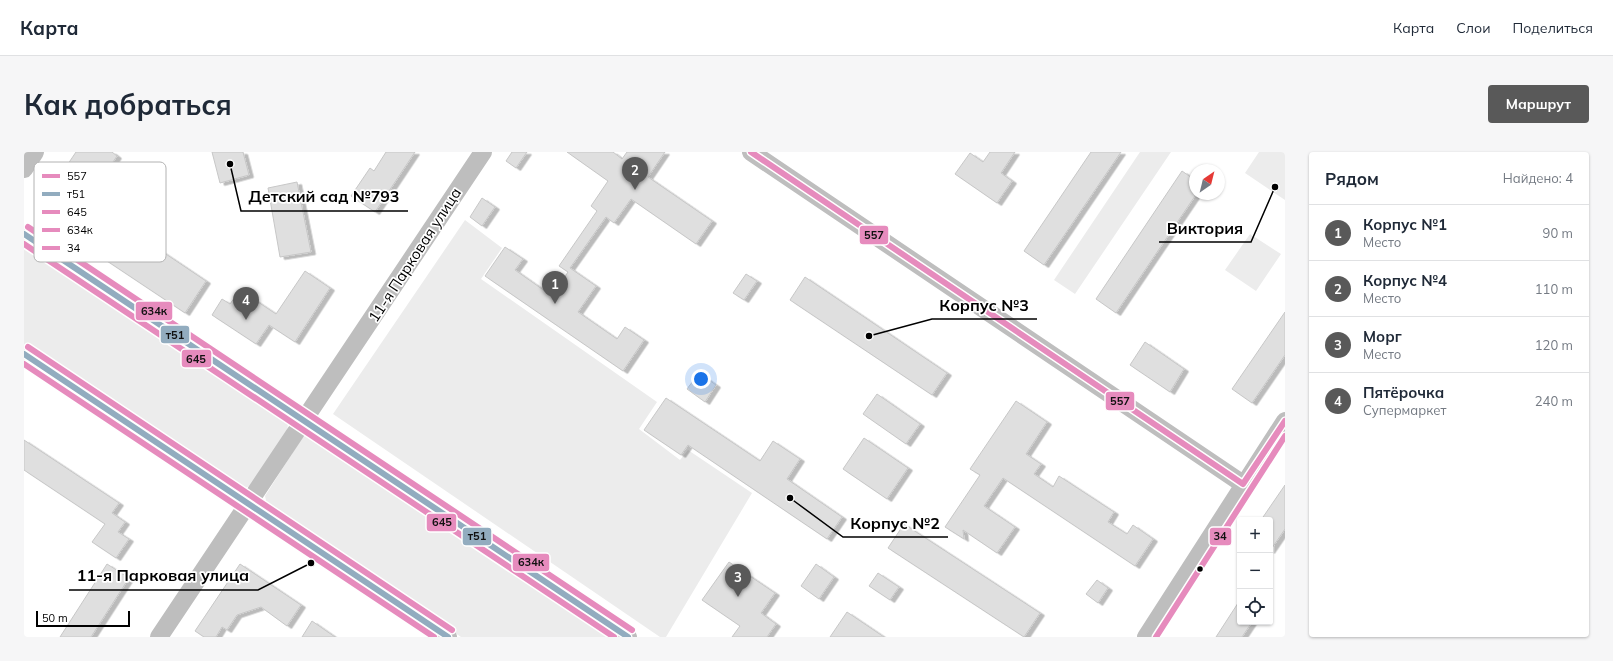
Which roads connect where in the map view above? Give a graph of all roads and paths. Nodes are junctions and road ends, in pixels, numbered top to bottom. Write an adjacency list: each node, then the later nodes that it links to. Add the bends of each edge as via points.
1 (35, 152): 4 (street)
2 (484, 152): 9 (street, 11-я Парковая улица)
3 (751, 152): 11 (street)
4 (24, 170)
5 (24, 234): 6 (street)
6 (34, 241)
7 (66, 262): 9 (street)
8 (24, 354): 12 (street)
9 (305, 421): 12 (street, 11-я Парковая улица); 15 (street)
10 (1285, 421): 11 (street)
11 (1243, 484): 16 (street)
12 (248, 504): 13 (street, 11-я Парковая улица); 14 (street)
13 (160, 637)
14 (448, 637)
15 (628, 637)
16 (1146, 637)

